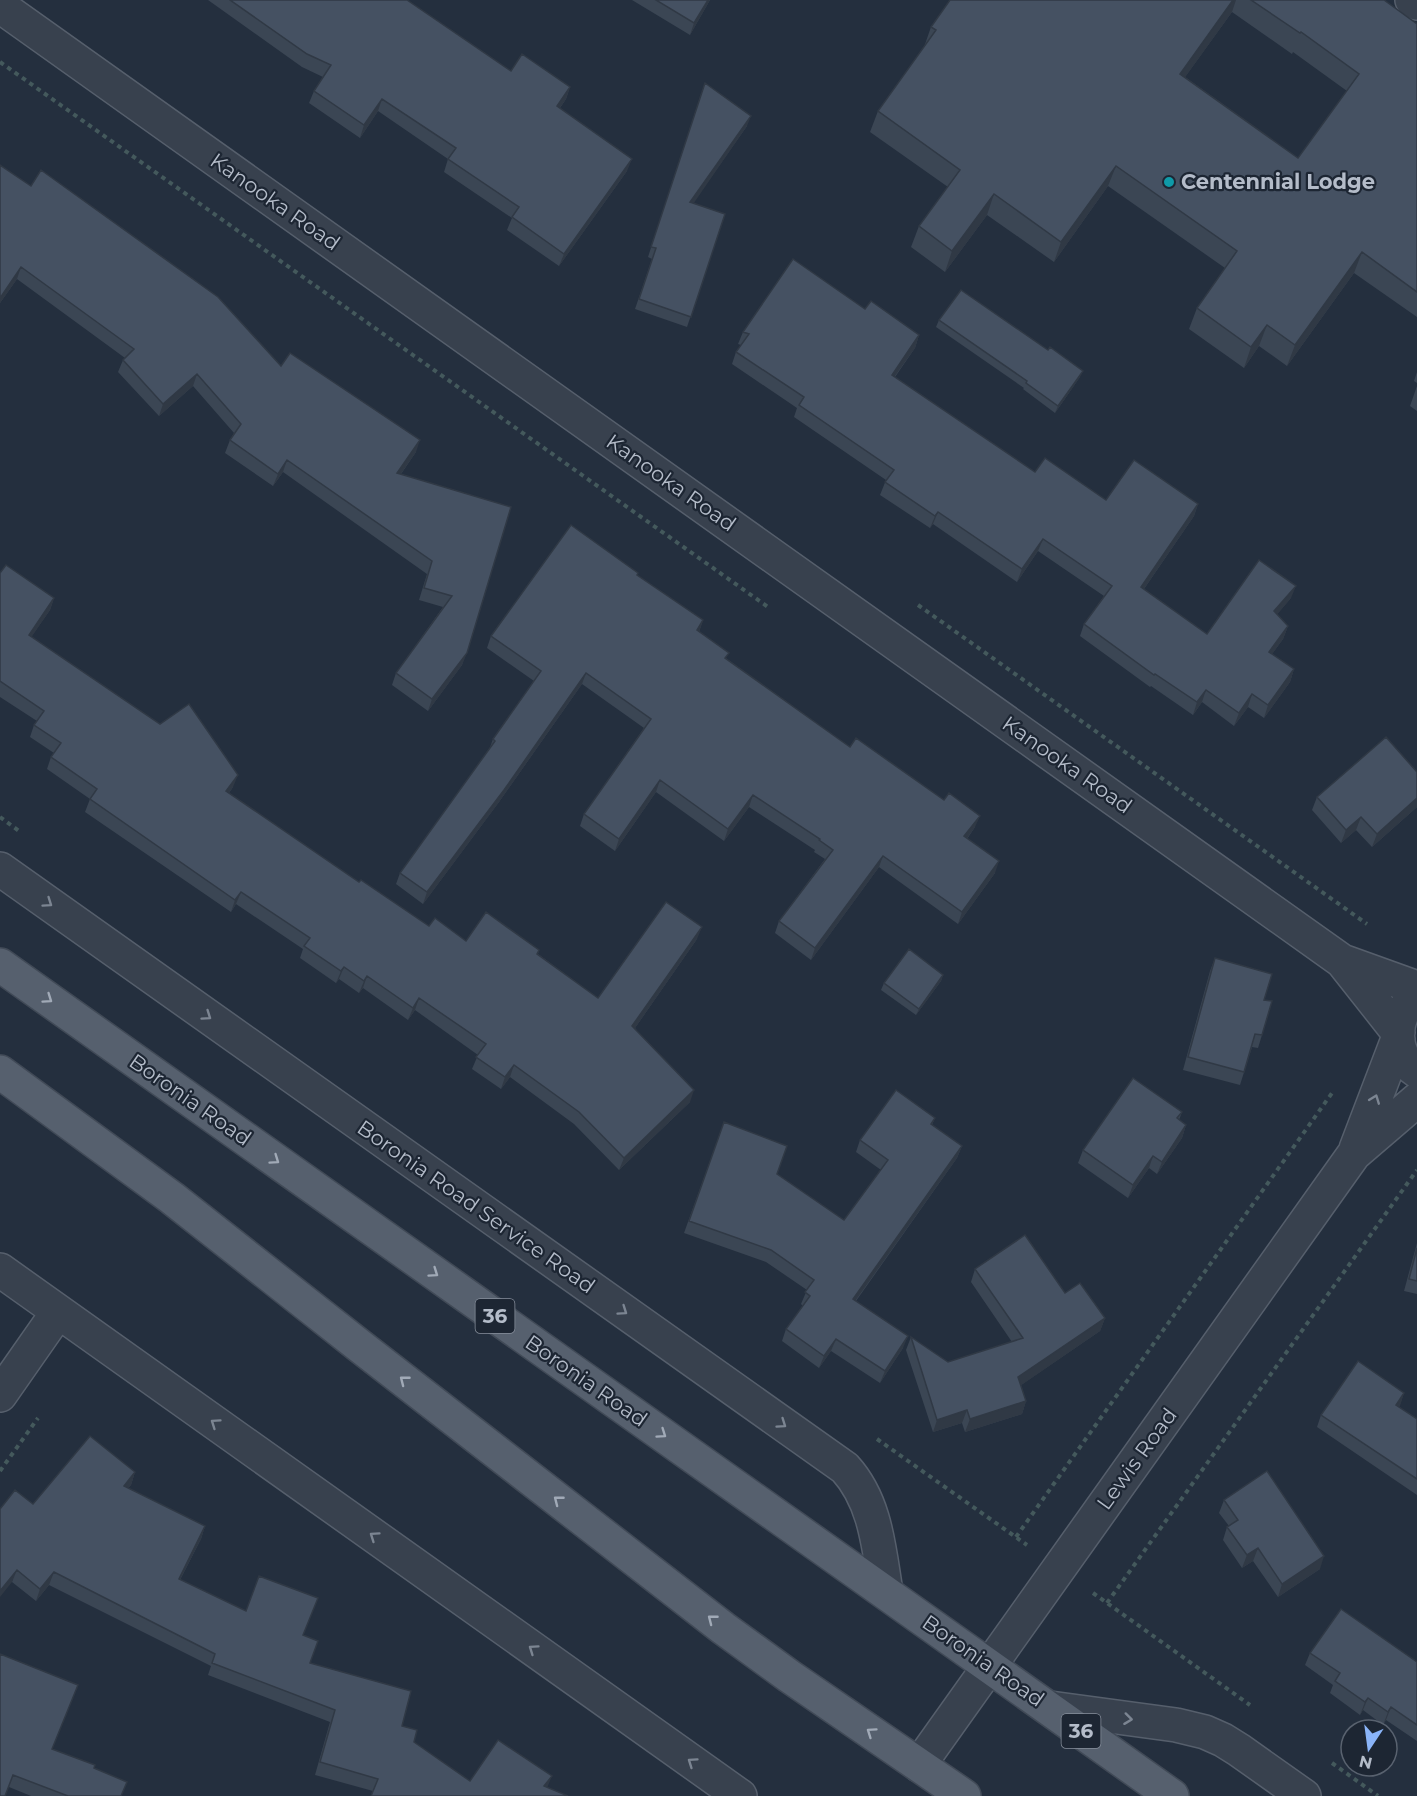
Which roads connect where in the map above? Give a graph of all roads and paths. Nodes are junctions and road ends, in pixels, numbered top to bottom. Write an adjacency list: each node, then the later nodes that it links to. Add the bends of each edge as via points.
1 (1412, 0): 2 (street)
2 (1417, 3)
3 (0, 6): 7 (street, Kanooka Road)
4 (0, 62): 5 (path)
5 (773, 610)
6 (0, 869): 22 (street, Boronia Road Service Road, one-way to 22, via 845,1468 863,1492 869,1509)
7 (1342, 961): 9 (street, Kanooka Road); 11 (street, Kanooka Road)
8 (0, 965): 22 (main road, Boronia Road / 36, one-way to 22)
9 (1417, 988)
10 (1417, 996): 11 (street, Lewis Road, via 1405,1008)
11 (1398, 1035): 12 (street, Kanooka Road, via 1402,1055); 16 (street, Lewis Road, one-way to 11)
12 (1417, 1071)
13 (0, 1072): 29 (main road, one-way to 13, via 723,1628 172,1198)
14 (1334, 1089): 21 (path)
15 (1417, 1100): 16 (street, Lewis Road)
16 (1354, 1154): 25 (street, Lewis Road)
17 (1417, 1170): 24 (path)
18 (0, 1270): 19 (street)
19 (58, 1312): 20 (street); 30 (street, one-way to 19)
20 (0, 1395)
21 (1016, 1537)
22 (886, 1592): 25 (main road, Boronia Road / 36)
23 (1093, 1593): 24 (path)
24 (1107, 1603): 26 (path)
25 (990, 1665): 27 (main road, Boronia Road / 36); 29 (street, Lewis Road)
26 (1252, 1706)
27 (1050, 1708): 32 (main road, Boronia Road / 36); 33 (street, one-way to 33, via 1205,1732 1239,1750)
28 (1330, 1762): 34 (path)
29 (919, 1765): 31 (main road)
30 (740, 1796)
31 (964, 1796)
32 (1172, 1796)
33 (1304, 1796)
34 (1378, 1796)

